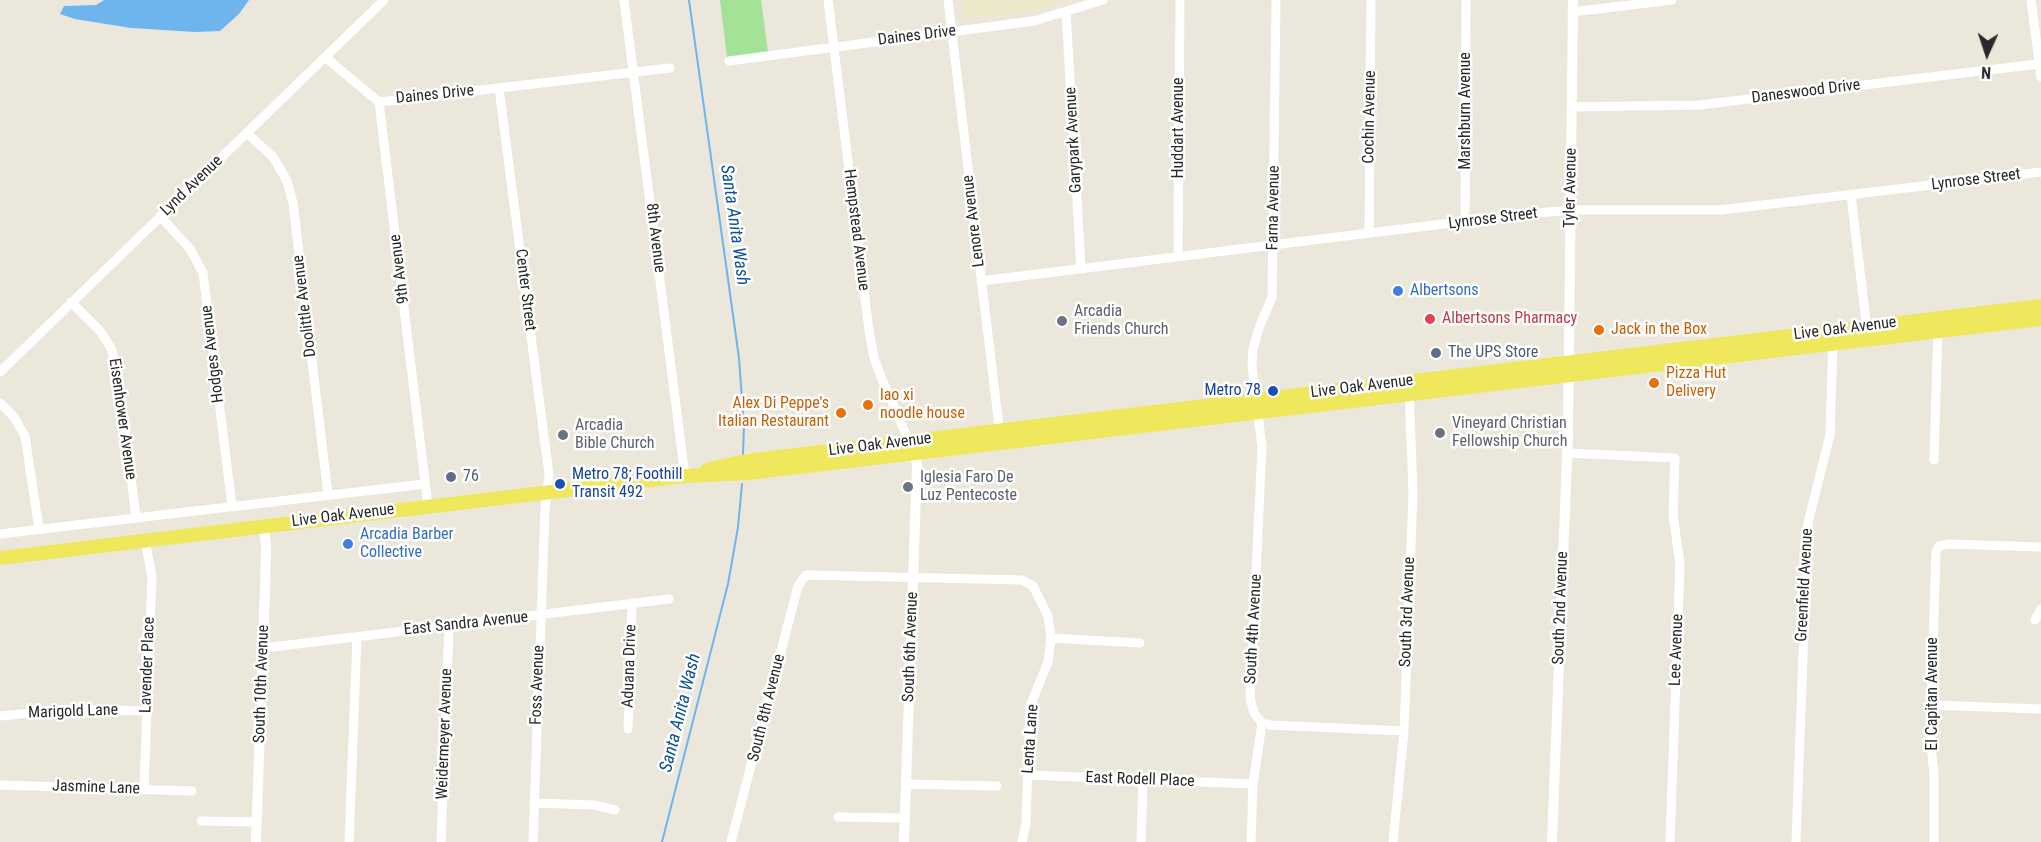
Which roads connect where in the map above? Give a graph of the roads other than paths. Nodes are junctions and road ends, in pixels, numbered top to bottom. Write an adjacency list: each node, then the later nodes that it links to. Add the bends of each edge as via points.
1 (384, 0): 17 (street, Lynd Avenue)
2 (624, 0): 21 (street, 8th Avenue)
3 (828, 0): 16 (street, Hempstead Avenue)
4 (948, 0): 15 (street, Lenore Avenue)
5 (1103, 0): 13 (street, Daines Drive)
6 (1180, 0): 34 (street, Huddart Avenue)
7 (1276, 0): 33 (street, Farna Avenue)
8 (1371, 0): 32 (street, Cochin Avenue)
9 (1466, 0): 31 (street, Marshburn Avenue)
10 (1573, 0): 14 (street, Tyler Avenue)
11 (1672, 0): 14 (street)
12 (2031, 0): 19 (street)
13 (1066, 12): 15 (street, Daines Drive, via 1034,21); 35 (street, Garypark Avenue)
14 (1572, 12): 25 (street, Tyler Avenue)
15 (951, 31): 16 (street, Daines Drive); 36 (street, Lenore Avenue)
16 (833, 46): 18 (street, Daines Drive); 49 (street, Hempstead Avenue, via 872,349)
17 (325, 57): 24 (street); 26 (street, Lynd Avenue)
18 (729, 61)
19 (2038, 64): 22 (street); 25 (street, Daneswood Drive, via 1699,105)
20 (670, 68): 21 (street, Daines Drive)
21 (634, 73): 23 (street, Daines Drive); 52 (street, 8th Avenue)
22 (2041, 77)
23 (499, 88): 24 (street, Daines Drive); 54 (street, Center Street, via 549,475)
24 (380, 102): 53 (street, 9th Avenue)
25 (1572, 107): 29 (street, Tyler Avenue)
26 (247, 133): 30 (street, Lynd Avenue); 55 (street, Doolittle Avenue, via 273,157 287,181 293,203)
27 (2041, 172): 28 (street, Lynrose Street)
28 (1851, 195): 29 (street, Lynrose Street, via 1721,210); 41 (street)
29 (1570, 210): 31 (street, Lynrose Street); 43 (street, Tyler Avenue)
30 (160, 216): 37 (street, Lynd Avenue); 56 (street, Hodges Avenue, via 190,249 202,273)
31 (1465, 222): 32 (street, Lynrose Street)
32 (1369, 233): 33 (street, Lynrose Street)
33 (1273, 245): 34 (street, Lynrose Street); 47 (street, Farna Avenue, via 1272,297 1253,349)
34 (1178, 256): 35 (street, Lynrose Street)
35 (1082, 269): 36 (street, Lynrose Street)
36 (981, 281): 48 (street, Lenore Avenue)
37 (71, 302): 44 (street, Lynd Avenue); 58 (street, Eisenhower Avenue, via 111,348 117,368)
38 (2041, 306): 40 (main road, Live Oak Avenue)
39 (2041, 319): 40 (main road, Live Oak Avenue)
40 (1937, 325): 41 (main road, Live Oak Avenue); 51 (street)
41 (1867, 333): 42 (main road, Live Oak Avenue)
42 (1833, 337): 43 (main road, Live Oak Avenue); 109 (street, Greenfield Avenue, via 1830,435 1808,523)
43 (1569, 369): 45 (main road, Live Oak Avenue); 50 (street, South 2nd Avenue)
44 (0, 372)
45 (1408, 388): 47 (main road, Live Oak Avenue); 82 (street, South 3rd Avenue, via 1413,493)
46 (0, 403): 60 (street, via 25,436)
47 (1256, 406): 48 (main road, Live Oak Avenue); 80 (street, South 4th Avenue, via 1262,447 1250,698 1254,713)
48 (1000, 437): 49 (main road, Live Oak Avenue)
49 (911, 447): 52 (main road, Live Oak Avenue); 65 (street, South 6th Avenue, via 917,468)
50 (1568, 453): 107 (street, South 2nd Avenue); 108 (street, Lee Avenue, via 1675,458 1673,515 1680,564)
51 (1934, 460)
52 (685, 476): 54 (main road, Live Oak Avenue)
53 (424, 484): 55 (street, Live Oak Avenue); 57 (street, 9th Avenue)
54 (547, 492): 57 (main road, Live Oak Avenue); 69 (street, Foss Avenue)
55 (328, 494): 56 (street, Live Oak Avenue)
56 (232, 506): 58 (street, Live Oak Avenue)
57 (428, 506): 59 (main road, Live Oak Avenue)
58 (136, 517): 60 (street, Live Oak Avenue)
59 (264, 526): 62 (main road, Live Oak Avenue); 75 (street, South 10th Avenue)
60 (39, 529): 61 (street, Live Oak Avenue)
61 (0, 534)
62 (145, 540): 64 (main road, Live Oak Avenue); 78 (street, Lavender Place, via 152,577)
63 (2041, 547): 76 (street, El Capitan Avenue, via 1939,546)
64 (0, 558)
65 (913, 577): 73 (street, via 1022,580 1033,586 1048,616); 85 (street, South 6th Avenue); 101 (street, South 8th Avenue, via 806,575 798,586)
66 (669, 599): 67 (street, East Sandra Avenue)
67 (632, 603): 69 (street, East Sandra Avenue); 81 (street, Aduana Drive)
68 (2041, 609): 70 (street)
69 (541, 615): 71 (street, East Sandra Avenue); 91 (street, Foss Avenue)
70 (2035, 620)
71 (449, 626): 72 (street, East Sandra Avenue); 99 (street, Weidermeyer Avenue)
72 (357, 637): 75 (street, East Sandra Avenue); 98 (street)
73 (1051, 638): 74 (street); 83 (street, Lenta Lane, via 1048,662 1030,706)
74 (1140, 643)
75 (264, 648): 96 (street, South 10th Avenue)
76 (1931, 705): 77 (street); 110 (street, El Capitan Avenue)
77 (2041, 709)
78 (147, 711): 79 (street, Marigold Lane, via 73,709); 89 (street, Lavender Place)
79 (0, 716)
80 (1263, 723): 82 (street); 86 (street)
81 (628, 729)
82 (1404, 731): 106 (street, South 3rd Avenue)
83 (1028, 775): 84 (street, East Rodell Place); 103 (street, Lenta Lane)
84 (1143, 780): 86 (street, East Rodell Place); 104 (street)
85 (906, 784): 88 (street); 94 (street, South 6th Avenue)
86 (1253, 784): 105 (street)
87 (0, 785): 89 (street, Jasmine Lane)
88 (997, 786)
89 (144, 789): 90 (street, Jasmine Lane)
90 (192, 791)
91 (534, 802): 92 (street); 100 (street, Foss Avenue)
92 (615, 810)
93 (838, 817): 94 (street)
94 (905, 818): 102 (street, South 6th Avenue)
95 (201, 821): 96 (street)
96 (257, 822): 97 (street, South 10th Avenue)
97 (256, 842)
98 (349, 842)
99 (441, 842)
100 (533, 842)
101 (731, 842)
102 (904, 842)
103 (1022, 842)
104 (1141, 842)
105 (1251, 842)
106 (1393, 842)
107 (1552, 842)
108 (1670, 842)
109 (1796, 842)
110 (1934, 842)

